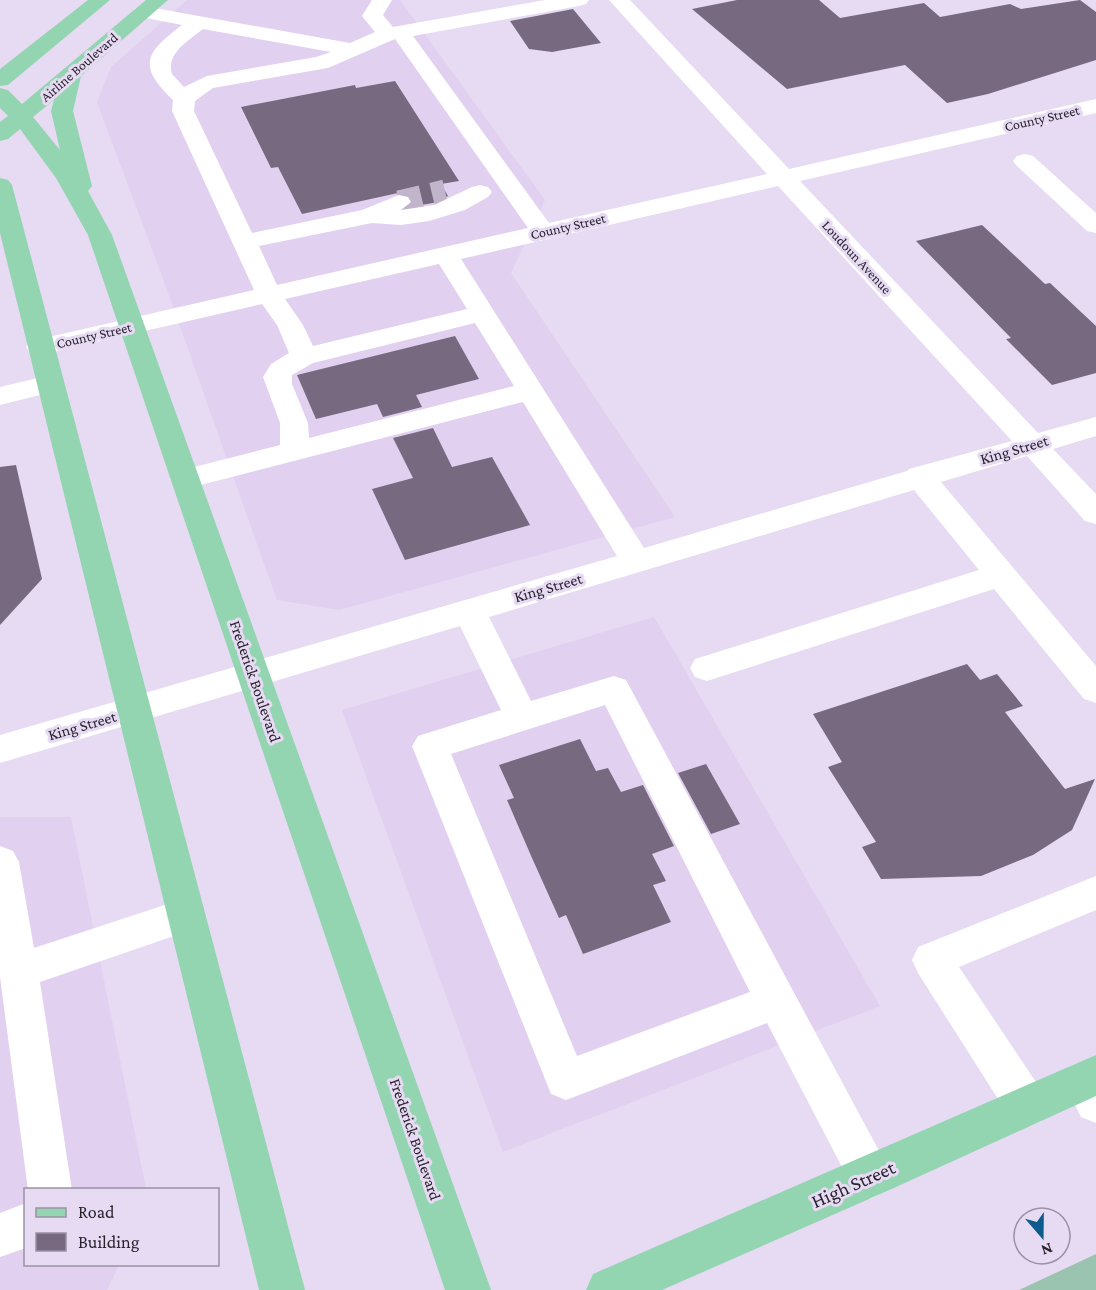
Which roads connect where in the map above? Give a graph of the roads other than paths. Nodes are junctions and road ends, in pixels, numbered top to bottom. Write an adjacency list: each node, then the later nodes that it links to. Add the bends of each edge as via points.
1 (100, 0): 14 (main road)
2 (197, 0): 8 (street)
3 (382, 0): 11 (street, via 372,16)
4 (453, 0): 9 (street)
5 (579, 0): 9 (street)
6 (619, 0): 19 (street, Loudoun Avenue)
7 (150, 6): 8 (street); 13 (main road, Airline Boulevard)
8 (177, 18): 10 (street)
9 (471, 19): 11 (street)
10 (199, 22): 12 (street); 15 (street, via 159,61 160,73)
11 (394, 33): 12 (street); 21 (street)
12 (351, 49): 15 (street, via 320,63 207,83)
13 (71, 74): 17 (main road, Airline Boulevard); 25 (main road, via 63,111)
14 (0, 80)
15 (184, 99): 29 (street, via 183,111)
16 (1096, 106): 19 (street, County Street)
17 (7, 115): 25 (main road, Frederick Boulevard, via 75,186)
18 (1025, 161): 27 (street)
19 (782, 177): 28 (street, County Street); 40 (street, Loudoun Avenue)
20 (0, 185): 34 (main road)
21 (509, 186): 23 (street); 28 (street)
22 (445, 191): 23 (street)
23 (480, 192): 26 (street, via 461,205 395,220)
24 (399, 202): 26 (street)
25 (85, 206): 33 (main road, Frederick Boulevard, via 100,235)
26 (369, 216): 29 (street)
27 (1096, 226)
28 (543, 232): 30 (street, County Street)
29 (244, 242): 31 (street)
30 (446, 254): 31 (street, County Street); 32 (street)
31 (268, 295): 33 (street, County Street); 35 (street, via 290,325)
32 (483, 313): 35 (street); 37 (street)
33 (131, 326): 34 (street, County Street); 43 (main road, Frederick Boulevard)
34 (40, 347): 36 (main road)
35 (304, 357): 41 (street, via 285,363 278,372 277,382 294,422)
36 (50, 384): 38 (street); 51 (main road)
37 (530, 391): 41 (street); 45 (street)
38 (0, 396)
39 (1096, 426): 40 (street, King Street)
40 (1032, 444): 42 (street, King Street); 44 (street, Loudoun Avenue)
41 (294, 451): 43 (street)
42 (919, 476): 45 (street, King Street); 46 (street)
43 (185, 479): 49 (main road, Frederick Boulevard)
44 (1096, 513)
45 (636, 561): 47 (street, King Street)
46 (1001, 575): 48 (street); 50 (street)
47 (469, 610): 49 (street, King Street); 52 (street)
48 (707, 668)
49 (253, 674): 51 (street, King Street); 66 (main road, Frederick Boulevard)
50 (1096, 690)
51 (132, 710): 53 (street, King Street); 56 (main road)
52 (522, 718): 58 (street, via 614,689); 58 (street, via 430,746 566,1080)
53 (0, 749)
54 (0, 862): 57 (street)
55 (1096, 893): 60 (street, via 932,960)
56 (186, 915): 57 (street); 65 (main road)
57 (19, 971): 62 (street)
58 (776, 1000): 61 (street)
59 (1092, 1086): 60 (main road, High Street)
60 (1027, 1106): 61 (main road, High Street)
61 (870, 1177): 67 (main road, High Street)
62 (50, 1188)
63 (24, 1226): 64 (street)
64 (0, 1235)
65 (282, 1290)
66 (468, 1290)
67 (609, 1290)

